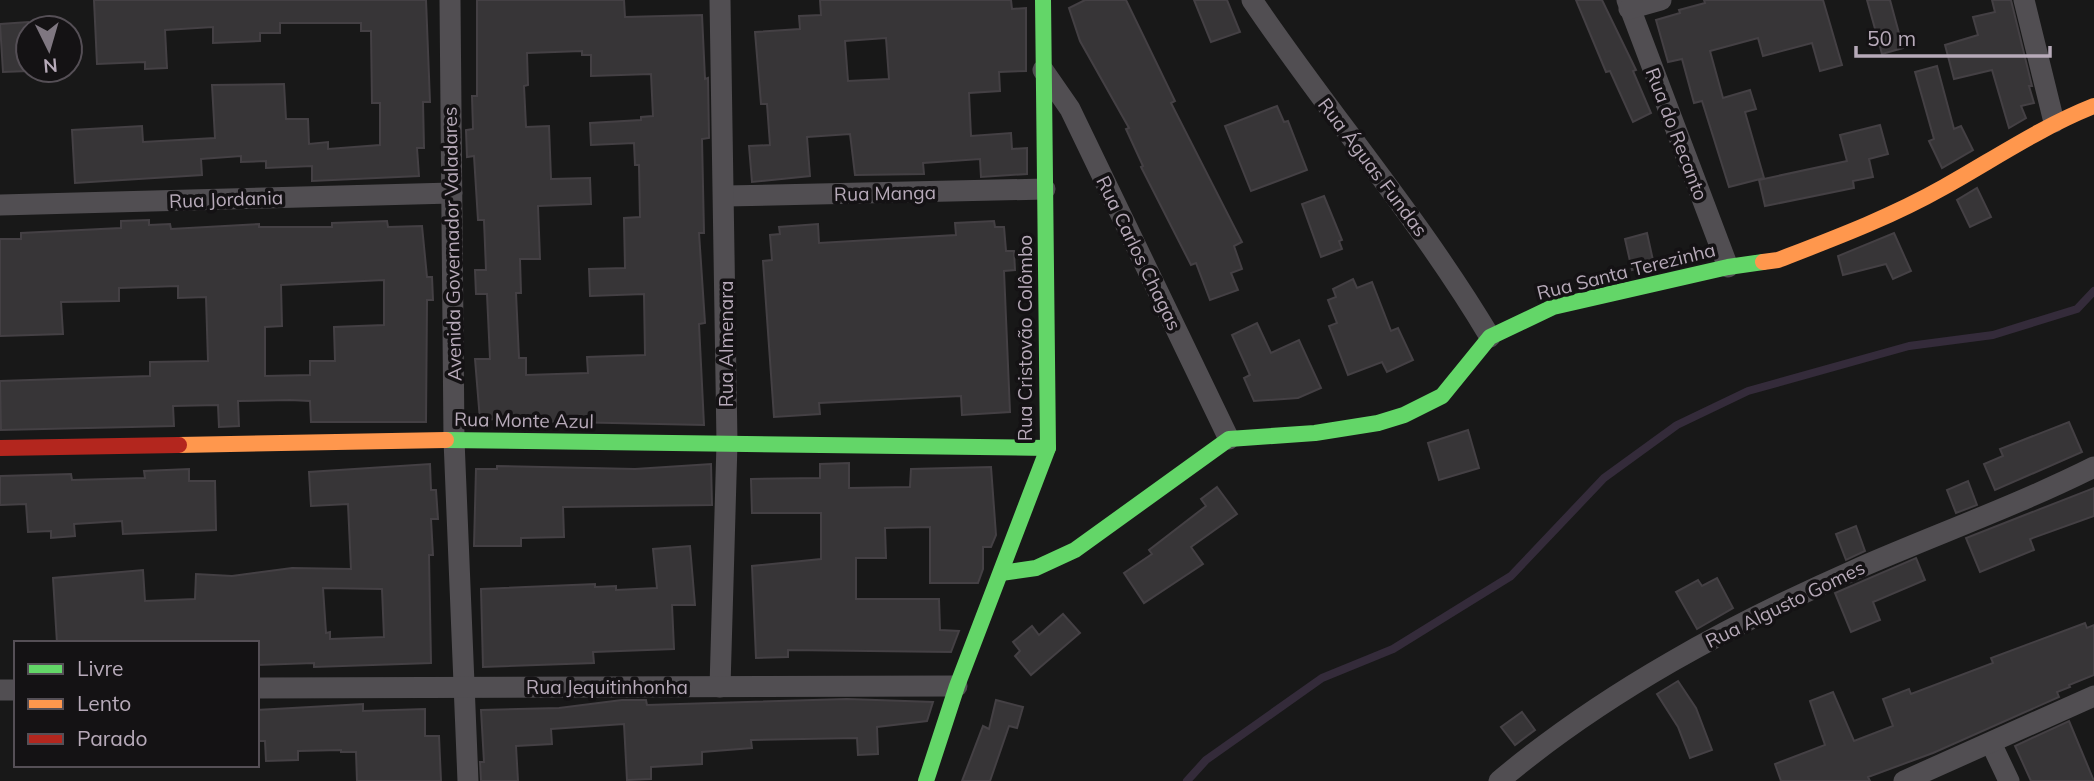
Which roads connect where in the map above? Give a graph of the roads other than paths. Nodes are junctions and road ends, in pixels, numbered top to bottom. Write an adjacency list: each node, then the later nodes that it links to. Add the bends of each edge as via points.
1 (450, 0): 12 (street, Avenida Governador Valadares)
2 (720, 0): 13 (street, Rua Almenara)
3 (1043, 0): 8 (street, Rua Cristovão Colômbo)
4 (1252, 0): 16 (street, Rua Águas Fundas, via 1422,232)
5 (1661, 0): 7 (street)
6 (2024, 0): 10 (street)
7 (1628, 4): 15 (street, Rua do Recanto)
8 (1044, 69): 11 (street, Rua Cristovão Colômbo); 17 (street, Rua Carlos Chagas, via 1070,108)
9 (2094, 106): 10 (street, Rua Santa Terezinha)
10 (2054, 122): 15 (street, Rua Santa Terezinha, via 1879,221 1778,260)
11 (1045, 189): 13 (street, Rua Manga); 21 (street, Rua Cristovão Colômbo)
12 (452, 193): 14 (street, Rua Jordania); 18 (street, Avenida Governador Valadares)
13 (725, 196): 19 (street, Rua Almenara)
14 (0, 205)
15 (1728, 267): 16 (street, Rua Santa Terezinha, via 1553,307)
16 (1490, 337): 17 (street, Rua Santa Terezinha, via 1442,396 1404,415 1315,433)
17 (1229, 439): 23 (street, via 1075,550 1036,568)
18 (454, 440): 19 (street, Rua Monte Azul); 20 (street, Rua Monte Azul); 25 (street, Avenida Governador Valadares)
19 (727, 443): 21 (street, Rua Monte Azul); 26 (street, Rua Almenara)
20 (0, 448)
21 (1048, 448): 23 (street, Rua Cristovão Colômbo)
22 (2094, 467): 32 (street, Rua Algusto Gomes, via 1858,568 1688,651 1572,725)
23 (1001, 573): 24 (street, Rua Cristovão Colômbo)
24 (957, 686): 26 (street, Rua Jequitinhonha); 31 (street, Rua Cristovão Colômbo)
25 (464, 687): 26 (street, Rua Jequitinhonha); 27 (street, Rua Jequitinhonha); 30 (street, Avenida Governador Valadares)
26 (720, 687)
27 (259, 688)
28 (2094, 696): 29 (street)
29 (1992, 743): 33 (street); 34 (street)
30 (468, 781)
31 (926, 781)
32 (1499, 781)
33 (1904, 781)
34 (2008, 781)

